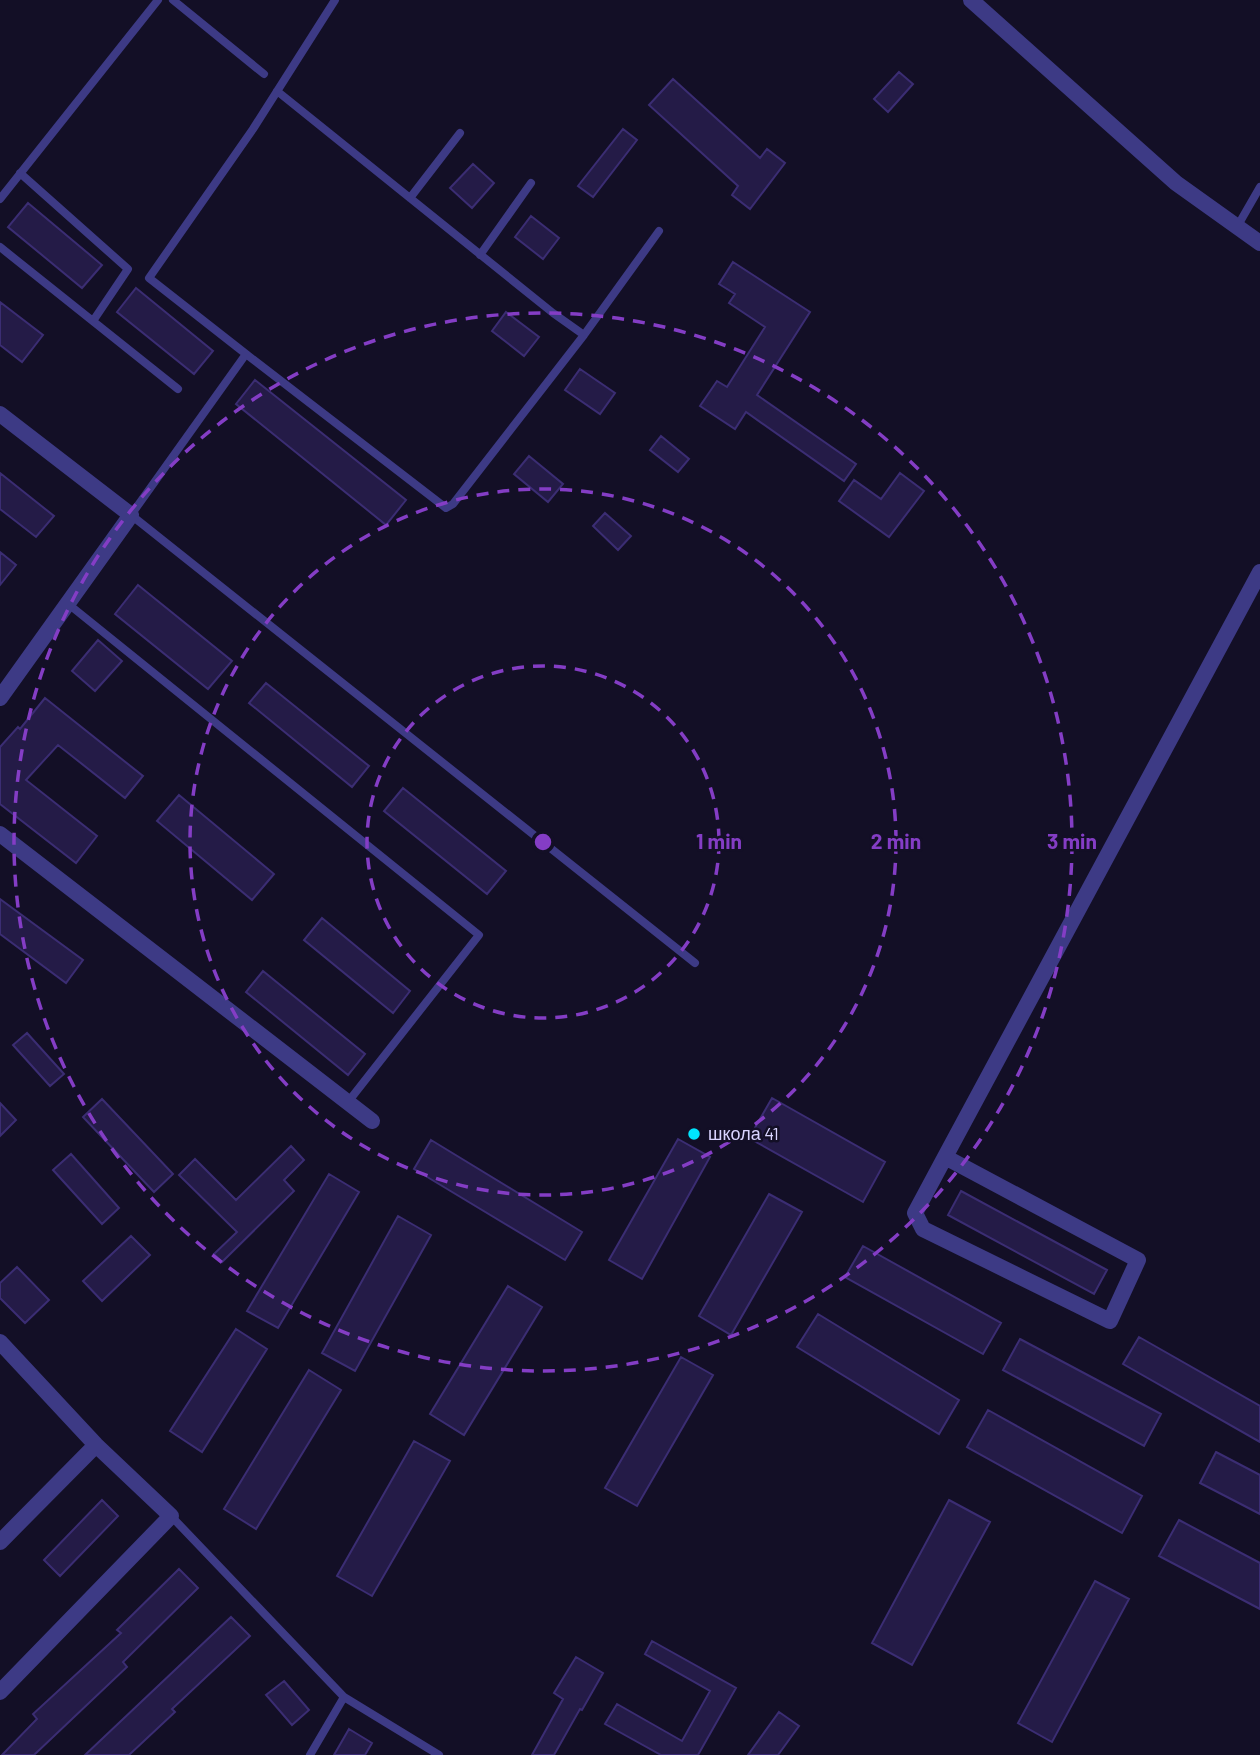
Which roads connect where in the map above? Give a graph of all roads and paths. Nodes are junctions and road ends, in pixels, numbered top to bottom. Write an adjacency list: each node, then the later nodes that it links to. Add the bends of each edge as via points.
1 (158, 0): 8 (lane)
2 (173, 0): 5 (lane)
3 (971, 0): 13 (street, via 1176,183)
4 (333, 1): 6 (lane)
5 (264, 74)
6 (277, 90): 11 (lane); 20 (lane, via 149,278)
7 (460, 133): 11 (lane)
8 (20, 173): 12 (lane); 18 (lane, via 128,269)
9 (531, 183): 17 (lane)
10 (1260, 187): 13 (lane)
11 (410, 198): 17 (lane)
12 (0, 199)
13 (1237, 228): 15 (street)
14 (659, 231): 19 (lane)
15 (1260, 243)
16 (0, 247): 18 (lane)
17 (481, 255): 19 (lane)
18 (93, 321): 21 (lane)
19 (584, 335): 20 (lane, via 446,508)
20 (246, 354): 23 (lane)
21 (178, 389)
22 (0, 414): 23 (street)
23 (131, 515): 25 (street); 28 (lane)
24 (1260, 572): 31 (street)
25 (67, 603): 26 (street); 29 (lane, via 479,935)
26 (0, 698)
27 (0, 834): 29 (street)
28 (695, 963)
29 (348, 1102): 30 (street)
30 (372, 1121)
31 (944, 1157): 31 (street, via 915,1213 923,1229 1110,1321 1138,1260)
32 (0, 1342): 33 (street)
33 (96, 1445): 34 (street); 35 (street)
34 (172, 1516): 36 (street); 37 (lane)
35 (0, 1542)
36 (0, 1692)
37 (344, 1697): 38 (lane); 39 (lane)
38 (310, 1755)
39 (439, 1755)

